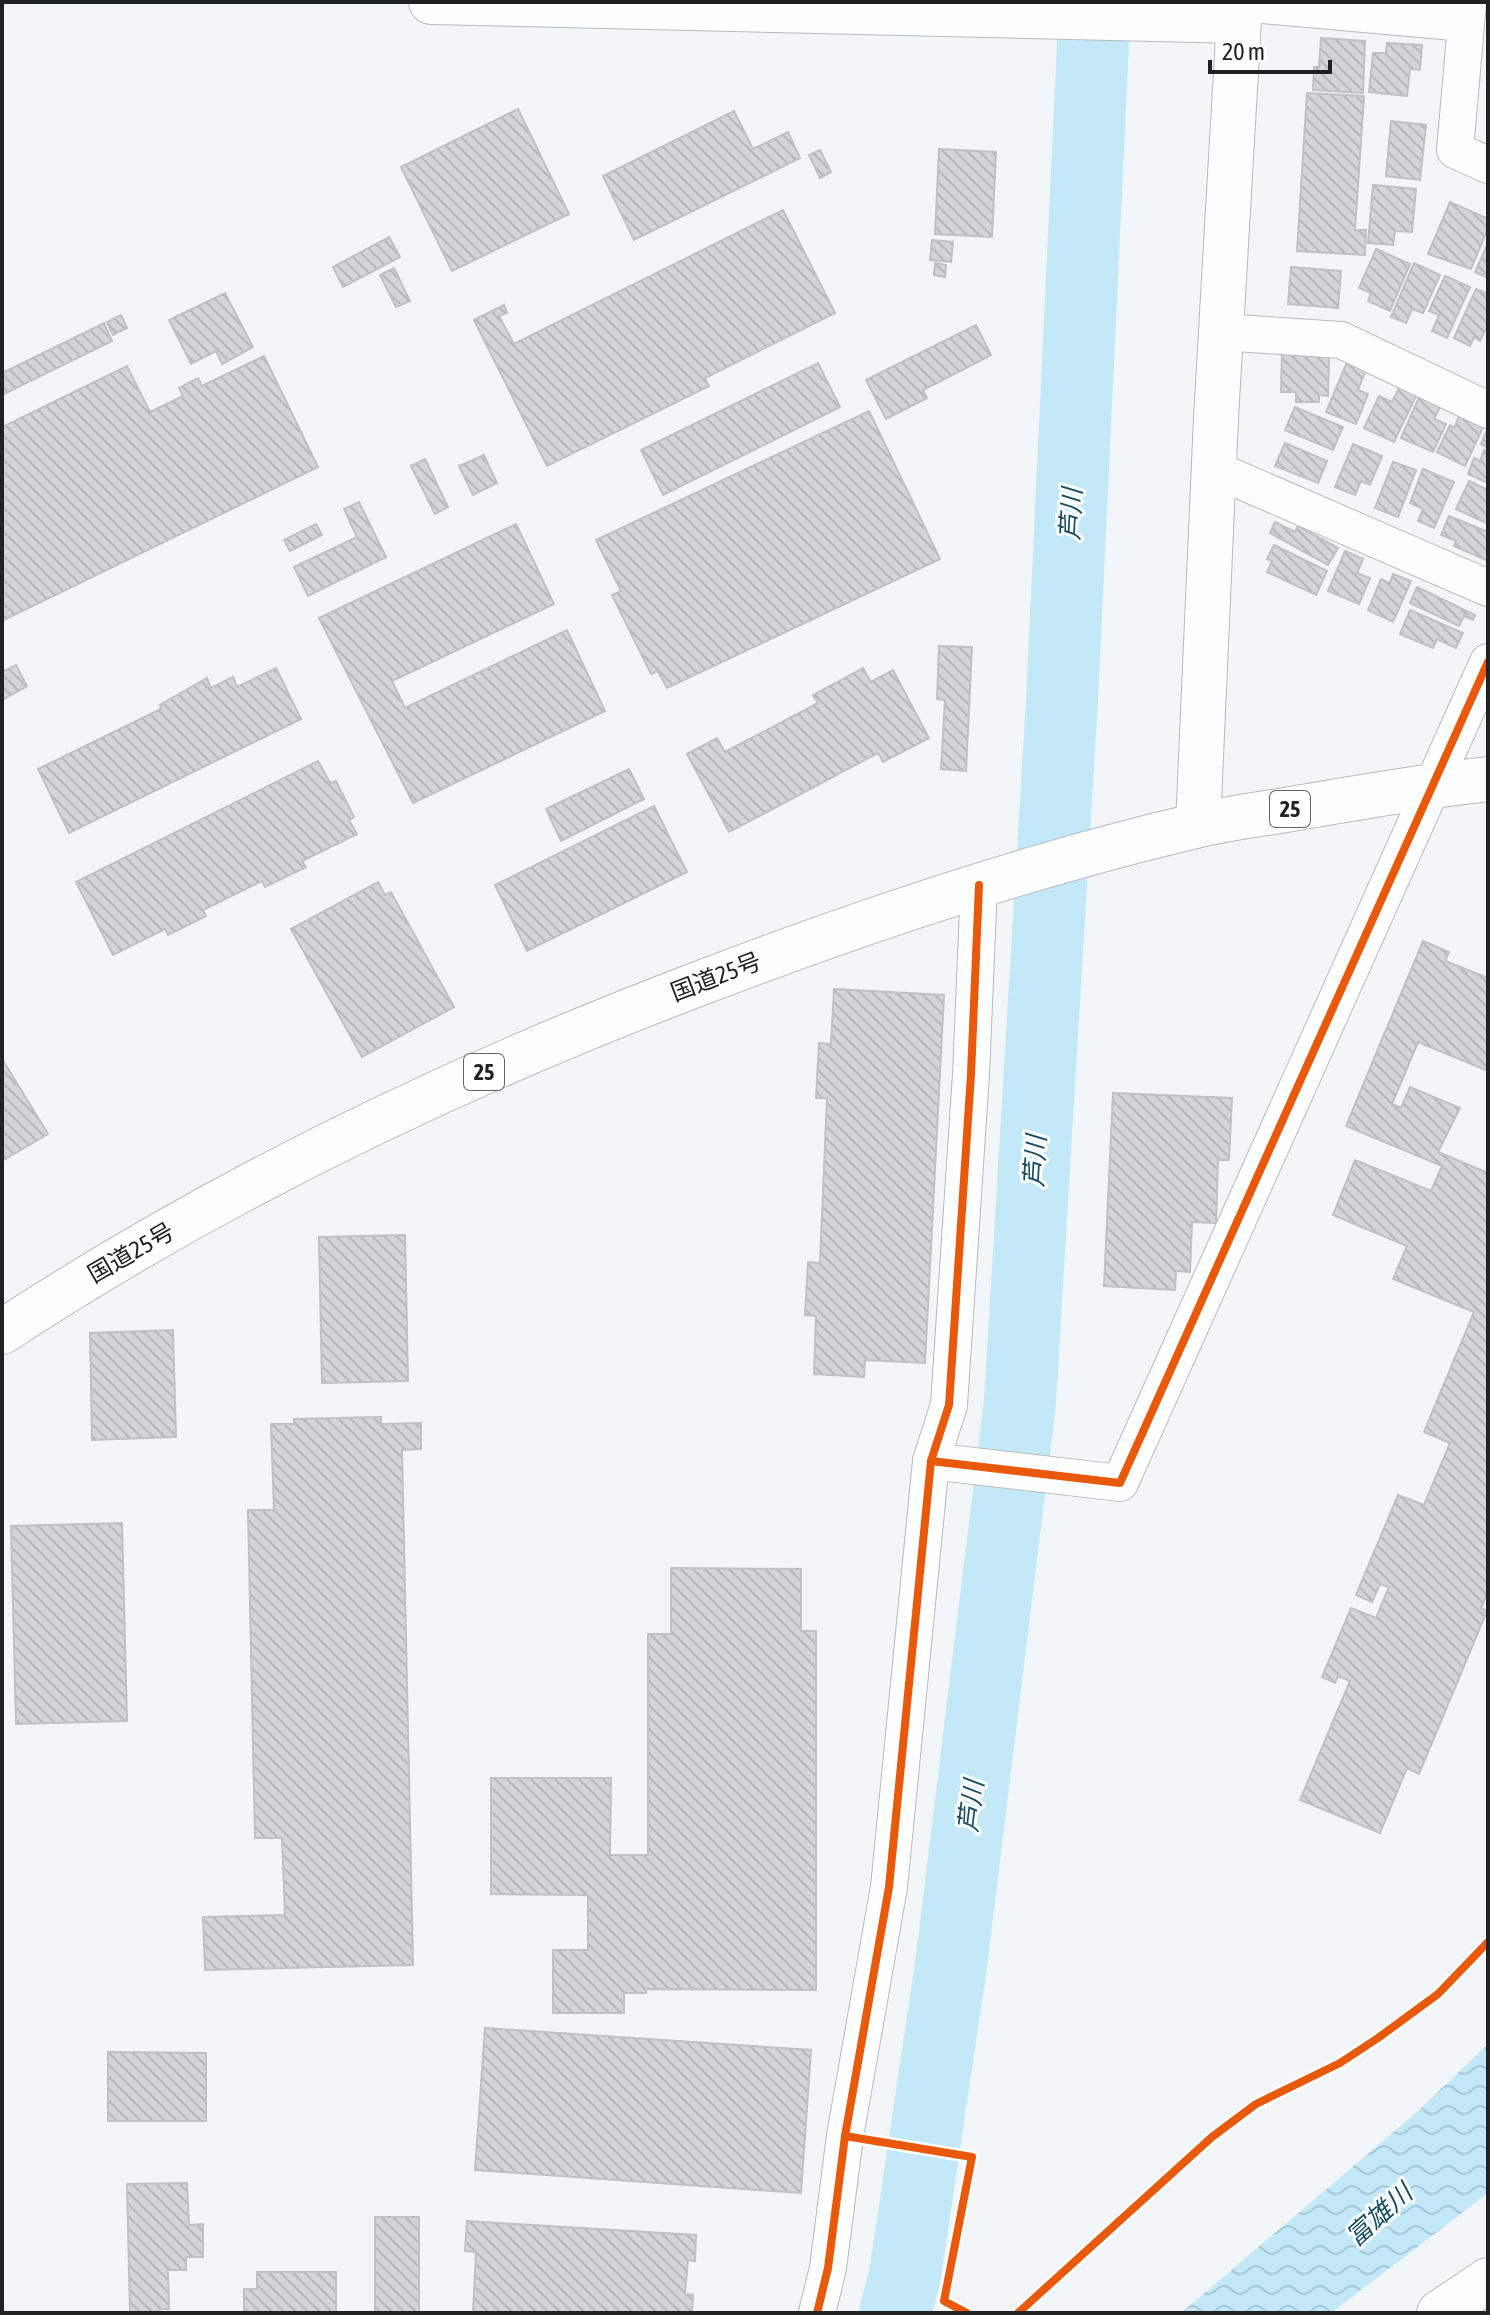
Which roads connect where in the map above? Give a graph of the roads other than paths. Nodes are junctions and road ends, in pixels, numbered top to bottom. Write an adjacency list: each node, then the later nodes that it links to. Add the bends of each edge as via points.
1 (431, 2): 2 (main road)
2 (1006, 9): 3 (main road, via 1052,17 1147,19)
3 (1240, 9): 4 (street); 6 (main road)
4 (1467, 13): 5 (street, via 1455,150)
5 (1488, 165)
6 (1221, 332): 7 (street, via 1341,340); 8 (main road)
7 (1488, 410)
8 (1214, 469): 9 (street); 13 (main road)
9 (1488, 588)
10 (1488, 662): 12 (street)
11 (1488, 779): 12 (main road, 国道25号 / 25)
12 (1432, 785): 13 (main road, 国道25号 / 25); 16 (street, via 1120,1483)
13 (1198, 825): 14 (main road, 国道25号 / 25)
14 (988, 882): 15 (main road, 国道25号 / 25, via 848,926 589,1025 452,1087 149,1241); 16 (street)
15 (2, 1332)
16 (941, 1463): 18 (street, via 889,1887)
17 (1488, 2280): 19 (main road)
18 (817, 2313)
19 (1439, 2313)

